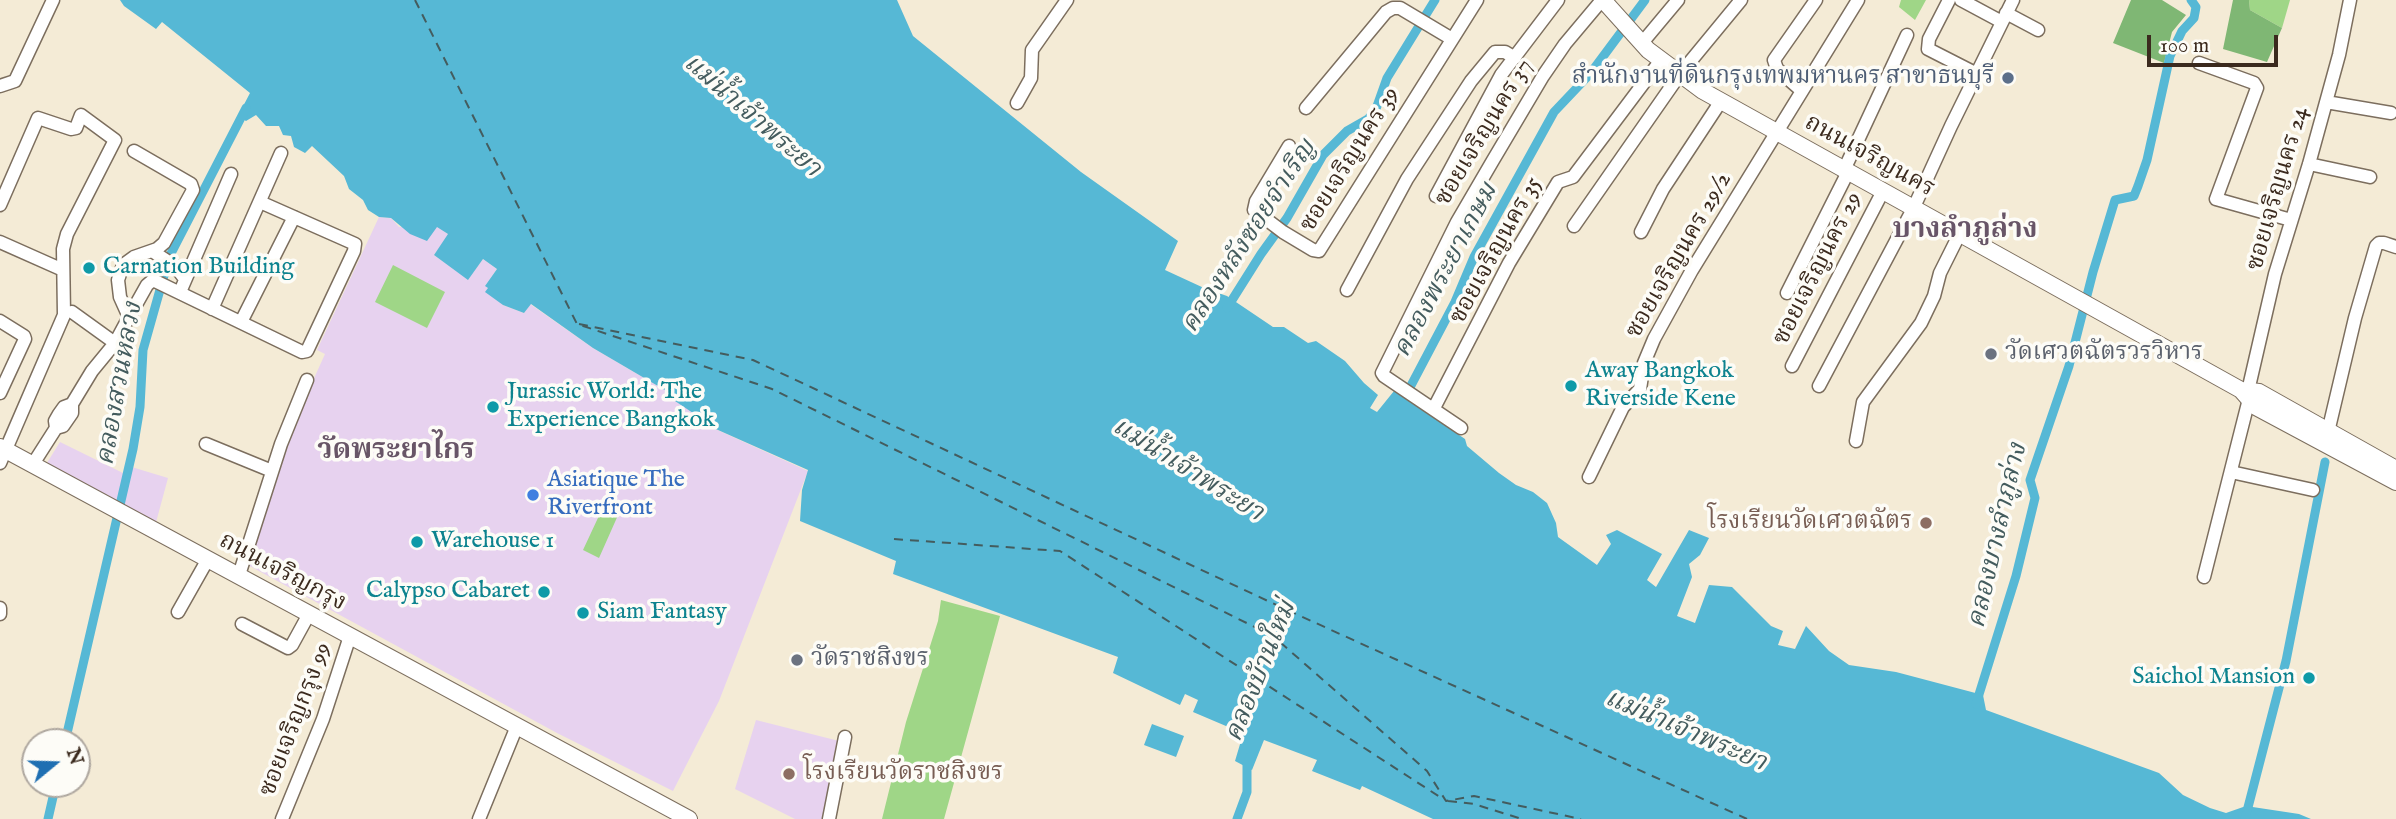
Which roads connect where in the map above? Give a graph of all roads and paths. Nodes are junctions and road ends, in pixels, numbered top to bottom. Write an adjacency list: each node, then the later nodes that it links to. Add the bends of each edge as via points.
1 (53, 0): 25 (street, via 15,81)
2 (1067, 0): 30 (street, via 1032,50 1031,78)
3 (1477, 0): 18 (street, ซอยเจริญนคร 39)
4 (1559, 0): 14 (street)
5 (1603, 0): 19 (main road, ถนนเจริญนคร); 71 (street, ซอยเจริญนคร 37, via 1543,76 1451,233 1382,373)
6 (1678, 0): 19 (street)
7 (1741, 0): 24 (street)
8 (1816, 0): 26 (street, via 1774,60 1777,69)
9 (1858, 0): 26 (street, ซอยเจริญนคร 29/2)
10 (1949, 0): 23 (street, via 1928,49)
11 (1961, 0): 15 (street)
12 (2013, 0): 15 (street)
13 (2350, 0): 29 (street, ซอยเจริญนคร 24)
14 (1546, 8): 20 (street)
15 (2004, 18): 16 (street); 23 (street)
16 (2038, 30)
17 (1907, 35): 39 (street)
18 (1452, 39): 31 (street, via 1393,8); 35 (street, ซอยเจริญนคร 39, via 1322,249 1313,250 1279,229 1254,206)
19 (1642, 43): 21 (main road, ถนนเจริญนคร)
20 (1511, 59): 27 (street, via 1500,51 1490,55); 33 (street)
21 (1661, 60): 24 (main road, ถนนเจริญนคร); 71 (street, ซอยเจริญนคร 35, via 1573,177 1558,181 1509,263)
22 (2199, 63): 48 (street, via 2257,88 2210,198)
23 (1977, 74): 46 (street)
24 (1680, 75): 28 (main road, ถนนเจริญนคร); 49 (street)
25 (0, 86)
26 (1802, 91): 34 (street, ซอยเจริญนคร 29/2)
27 (1458, 100): 33 (street); 57 (street, via 1407,179)
28 (1721, 101): 34 (main road, ถนนเจริญนคร); 50 (street, via 1663,189)
29 (2326, 102): 32 (street); 38 (street, ซอยเจริญนคร 24)
30 (1017, 103)
31 (1306, 108)
32 (2391, 113)
33 (1479, 116): 43 (street)
34 (1777, 132): 39 (main road, ถนนเจริญนคร); 81 (street, ซอยเจริญนคร 29/2, via 1654,339 1640,389 1623,407)
35 (1289, 146)
36 (134, 151): 54 (street, via 191,184 164,243)
37 (281, 153): 44 (street)
38 (2309, 164): 41 (street); 48 (street, ซอยเจริญนคร 24)
39 (1846, 171): 42 (main road, ถนนเจริญนคร); 59 (street)
40 (231, 174): 56 (street)
41 (2370, 177)
42 (1882, 191): 46 (main road, ถนนเจริญนคร); 66 (street, ซอยเจริญนคร 29)
43 (1436, 195)
44 (260, 202): 47 (street); 60 (street)
45 (0, 205): 55 (street, via 38,118 71,129 81,115 115,140 67,234)
46 (1914, 207): 51 (main road, ถนนเจริญนคร); 68 (street)
47 (293, 217): 64 (street); 64 (street, via 355,244 307,351)
48 (2291, 220): 70 (street, ซอยเจริญนคร 24)
49 (1574, 226)
50 (1641, 232)
51 (1960, 233): 70 (main road, ถนนเจริญนคร); 74 (street, via 1920,323 1863,402)
52 (0, 243): 55 (street)
53 (2396, 247): 73 (street, via 2376,246)
54 (152, 251): 56 (street); 62 (street, via 123,265 118,280)
55 (63, 270): 76 (street, via 64,315)
56 (185, 279): 58 (street)
57 (1347, 290)
58 (180, 292): 60 (street); 62 (street, via 150,281)
59 (1787, 293)
60 (212, 309): 64 (street)
61 (72, 312): 65 (street)
62 (129, 317): 65 (street)
63 (0, 321): 69 (street, via 25,339)
64 (241, 322)
65 (115, 343): 77 (street, via 72,404 59,414 56,428)
66 (1792, 366)
67 (307, 380): 79 (street)
68 (1819, 386)
69 (0, 393)
70 (2246, 393): 73 (main road, ถนนเจริญนคร, via 2259,392); 80 (street, ซอยเจริญนคร 24); 82 (main road, ถนนเจริญนคร, via 2256,407)
71 (1434, 408): 72 (street)
72 (1461, 428)
73 (2328, 432): 78 (main road, ถนนเจริญนคร)
74 (1856, 441)
75 (206, 444): 79 (street)
76 (1, 453): 77 (main road, ถนนเจริญกรุง)
77 (33, 464): 84 (main road, ถนนเจริญกรุง)
78 (2396, 470)
79 (272, 471): 85 (street)
80 (2231, 472): 83 (street); 86 (street, ซอยเจริญนคร 24)
81 (1589, 477)
82 (2396, 482)
83 (2313, 490)
84 (208, 559): 85 (main road, ถนนเจริญกรุง); 88 (street)
85 (239, 575): 90 (main road, ถนนเจริญกรุง)
86 (2203, 577)
87 (0, 608): 89 (street)
88 (178, 612)
89 (0, 614)
90 (309, 614): 91 (street, via 288,648); 92 (main road, ถนนเจริญกรุง)
91 (242, 624)
92 (350, 636): 93 (main road, ถนนเจริญกรุง); 95 (street, ซอยเจริญกรุง 99, via 323,719)
93 (517, 726): 96 (street); 97 (main road, ถนนเจริญกรุง)
94 (845, 737): 98 (street)
95 (282, 819)
96 (479, 819)
97 (689, 819)
98 (829, 819)

